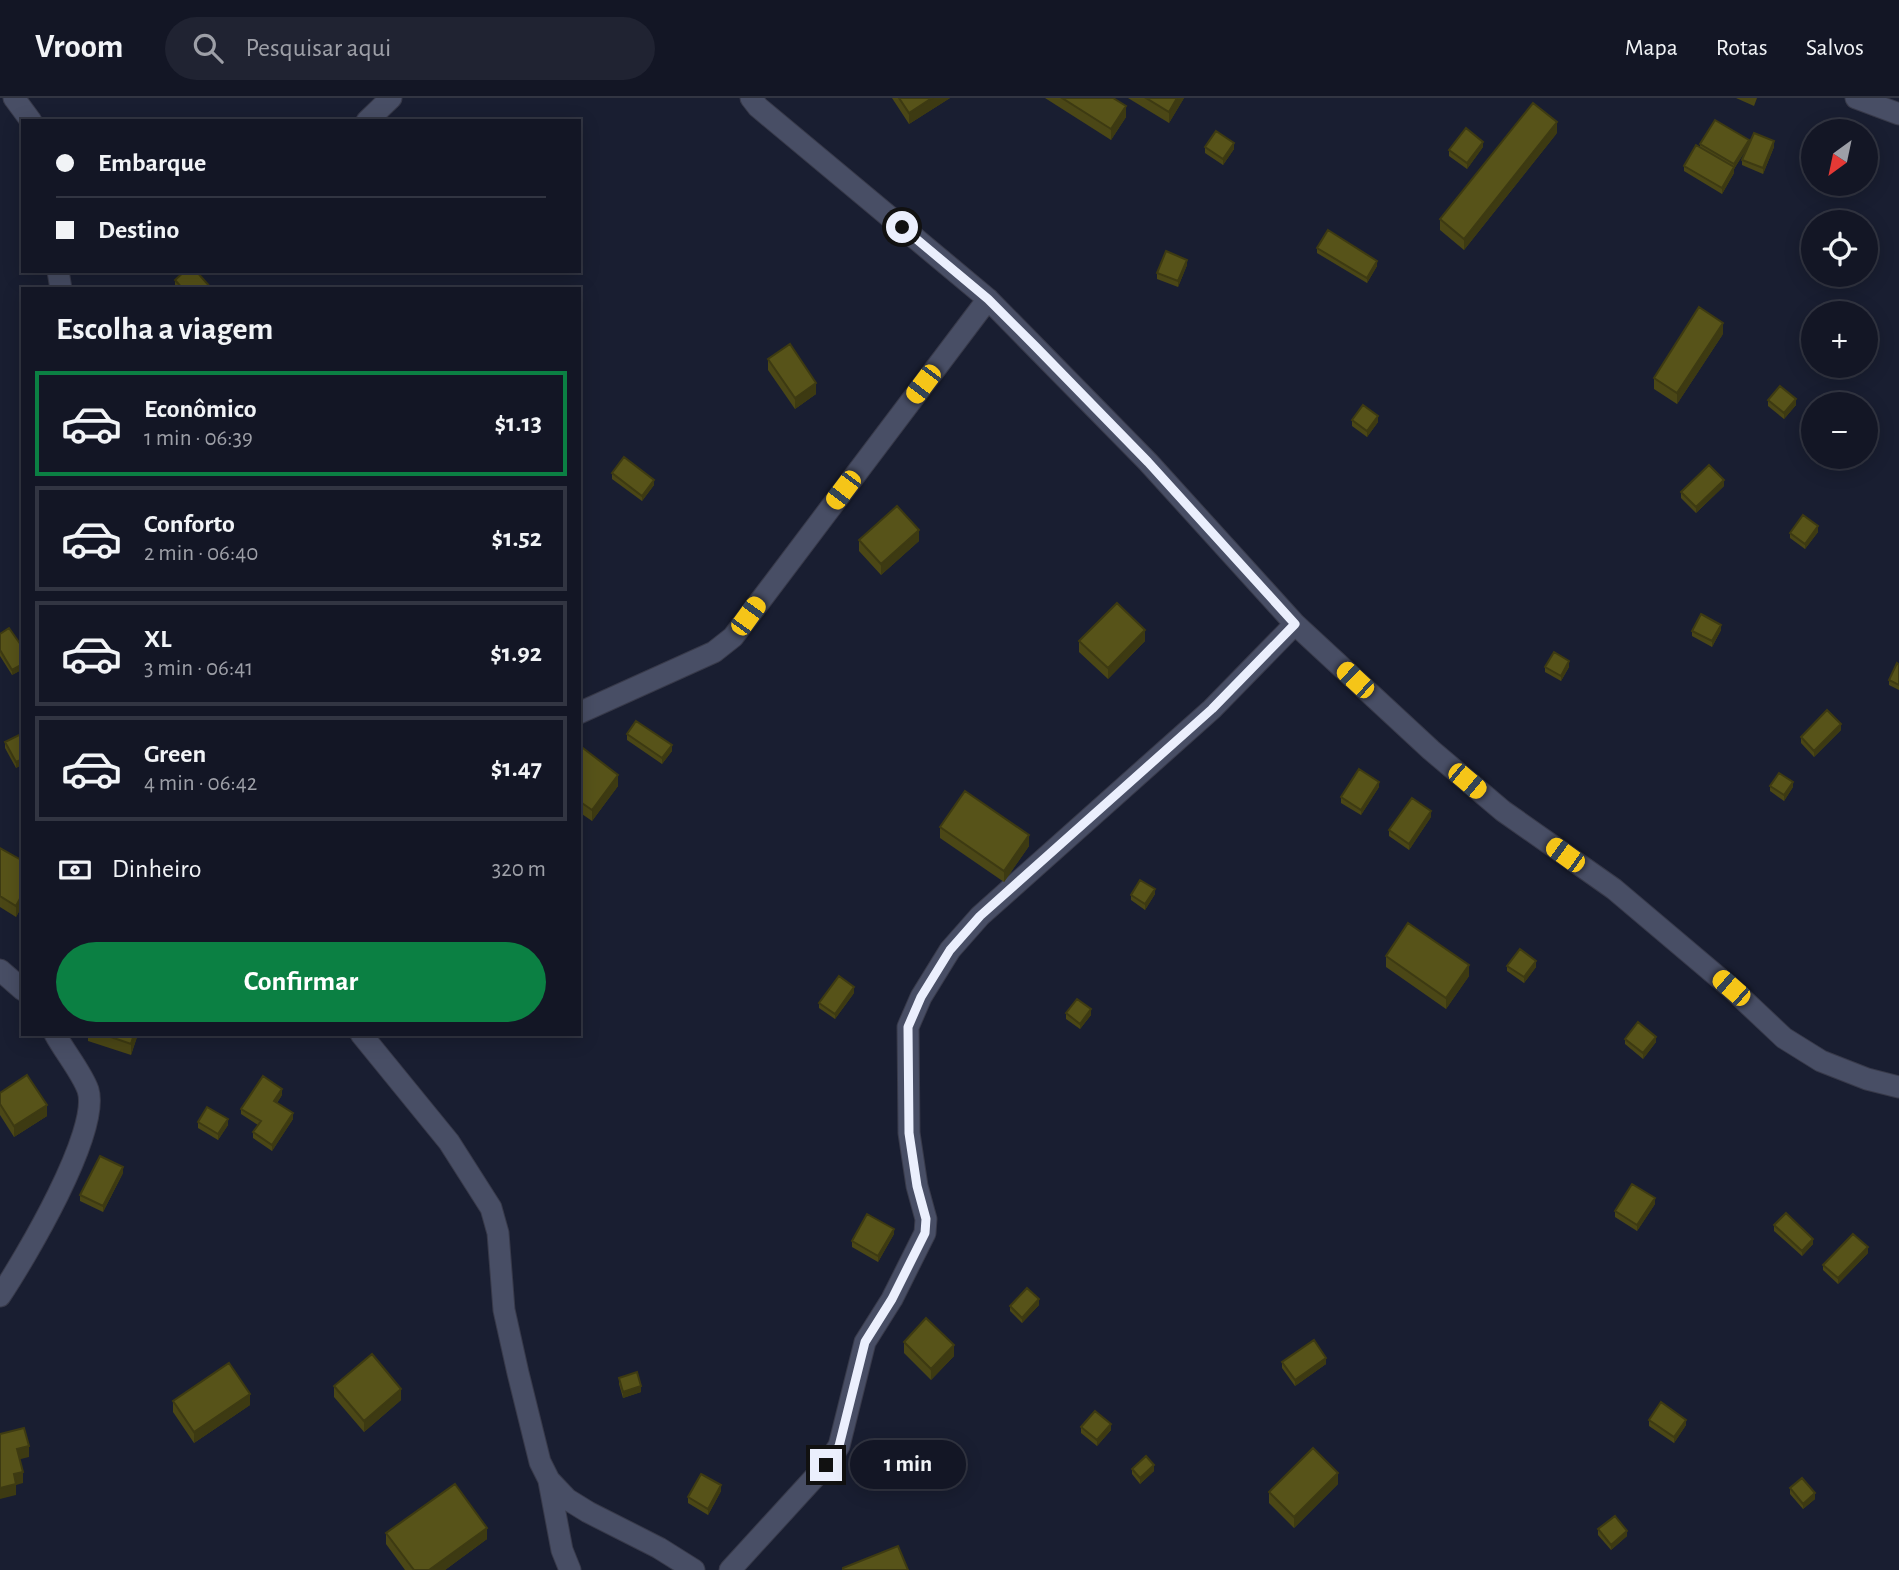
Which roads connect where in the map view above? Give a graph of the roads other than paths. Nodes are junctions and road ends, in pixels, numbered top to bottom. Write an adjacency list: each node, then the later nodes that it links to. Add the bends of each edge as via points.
1 (15, 98): 6 (street)
2 (391, 98): 7 (street)
3 (751, 98): 8 (street)
4 (1856, 98): 5 (street)
5 (1899, 114)
6 (30, 119)
7 (369, 119)
8 (988, 299): 9 (street, via 1148,462); 10 (street, via 733,637 713,652)
9 (1295, 624): 15 (street, via 1503,811 1614,889 1784,1038 1821,1061); 20 (street, via 1182,736 980,916 950,950 921,997 908,1027 909,1133 925,1233 865,1342 839,1446)
10 (581, 712)
11 (0, 970): 12 (street)
12 (21, 987)
13 (56, 1036): 16 (street, via 88,1090 90,1110 53,1203 26,1258)
14 (363, 1036): 17 (street, via 449,1142 491,1208 512,1348 540,1462)
15 (1899, 1087)
16 (0, 1296)
17 (549, 1480): 18 (street); 19 (street, via 567,1499)
18 (570, 1570)
19 (694, 1570)
20 (730, 1570)

